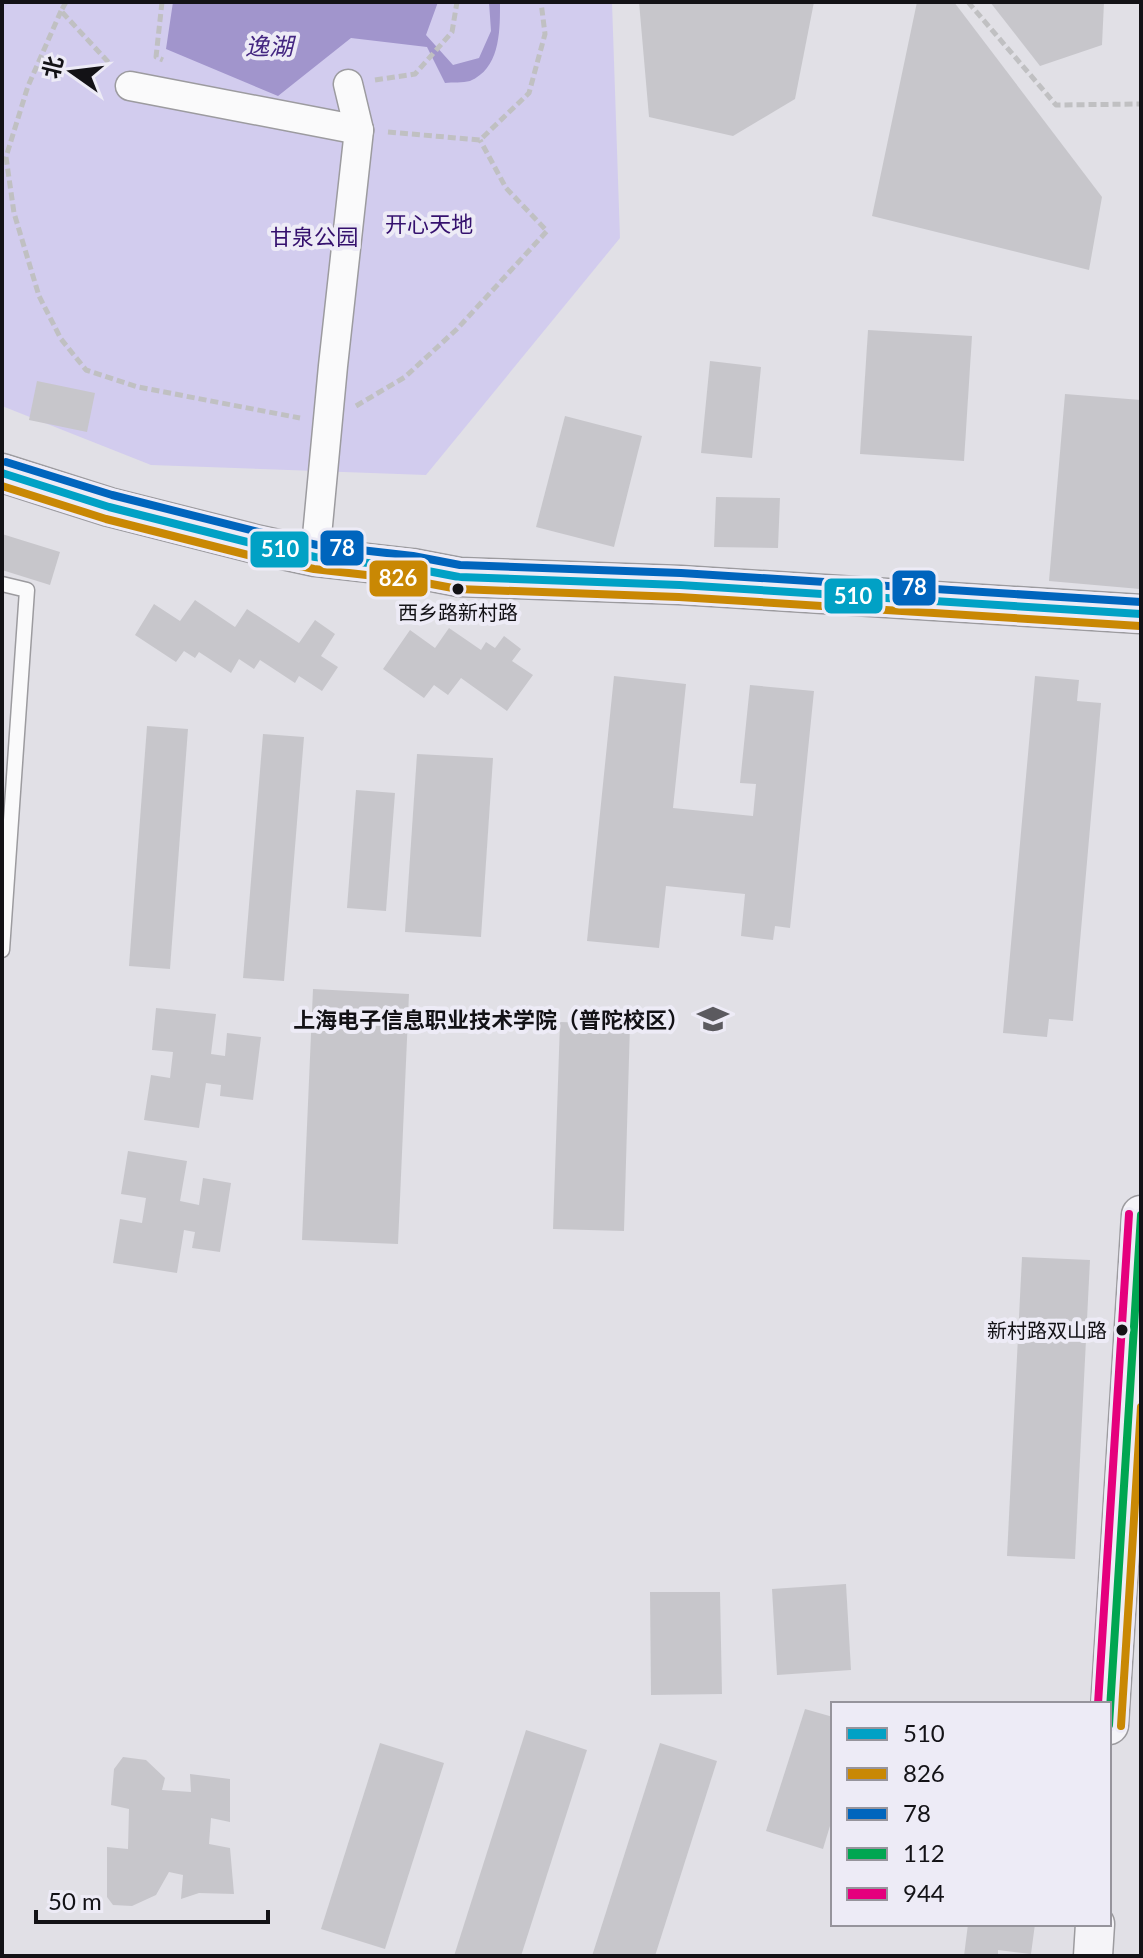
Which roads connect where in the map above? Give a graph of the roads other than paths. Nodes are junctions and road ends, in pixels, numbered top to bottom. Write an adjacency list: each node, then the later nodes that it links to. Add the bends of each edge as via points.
1 (348, 84): 3 (street)
2 (130, 86): 3 (street)
3 (359, 130): 5 (street)
4 (2, 473): 5 (street, via 109,507)
5 (315, 557): 7 (street, via 459,577)
6 (2, 584): 8 (lane, via 27,590)
7 (1141, 614)
8 (2, 950)
9 (1141, 1215): 10 (street)
10 (1110, 1702)
11 (1095, 1926): 12 (street)
12 (1093, 1956)

